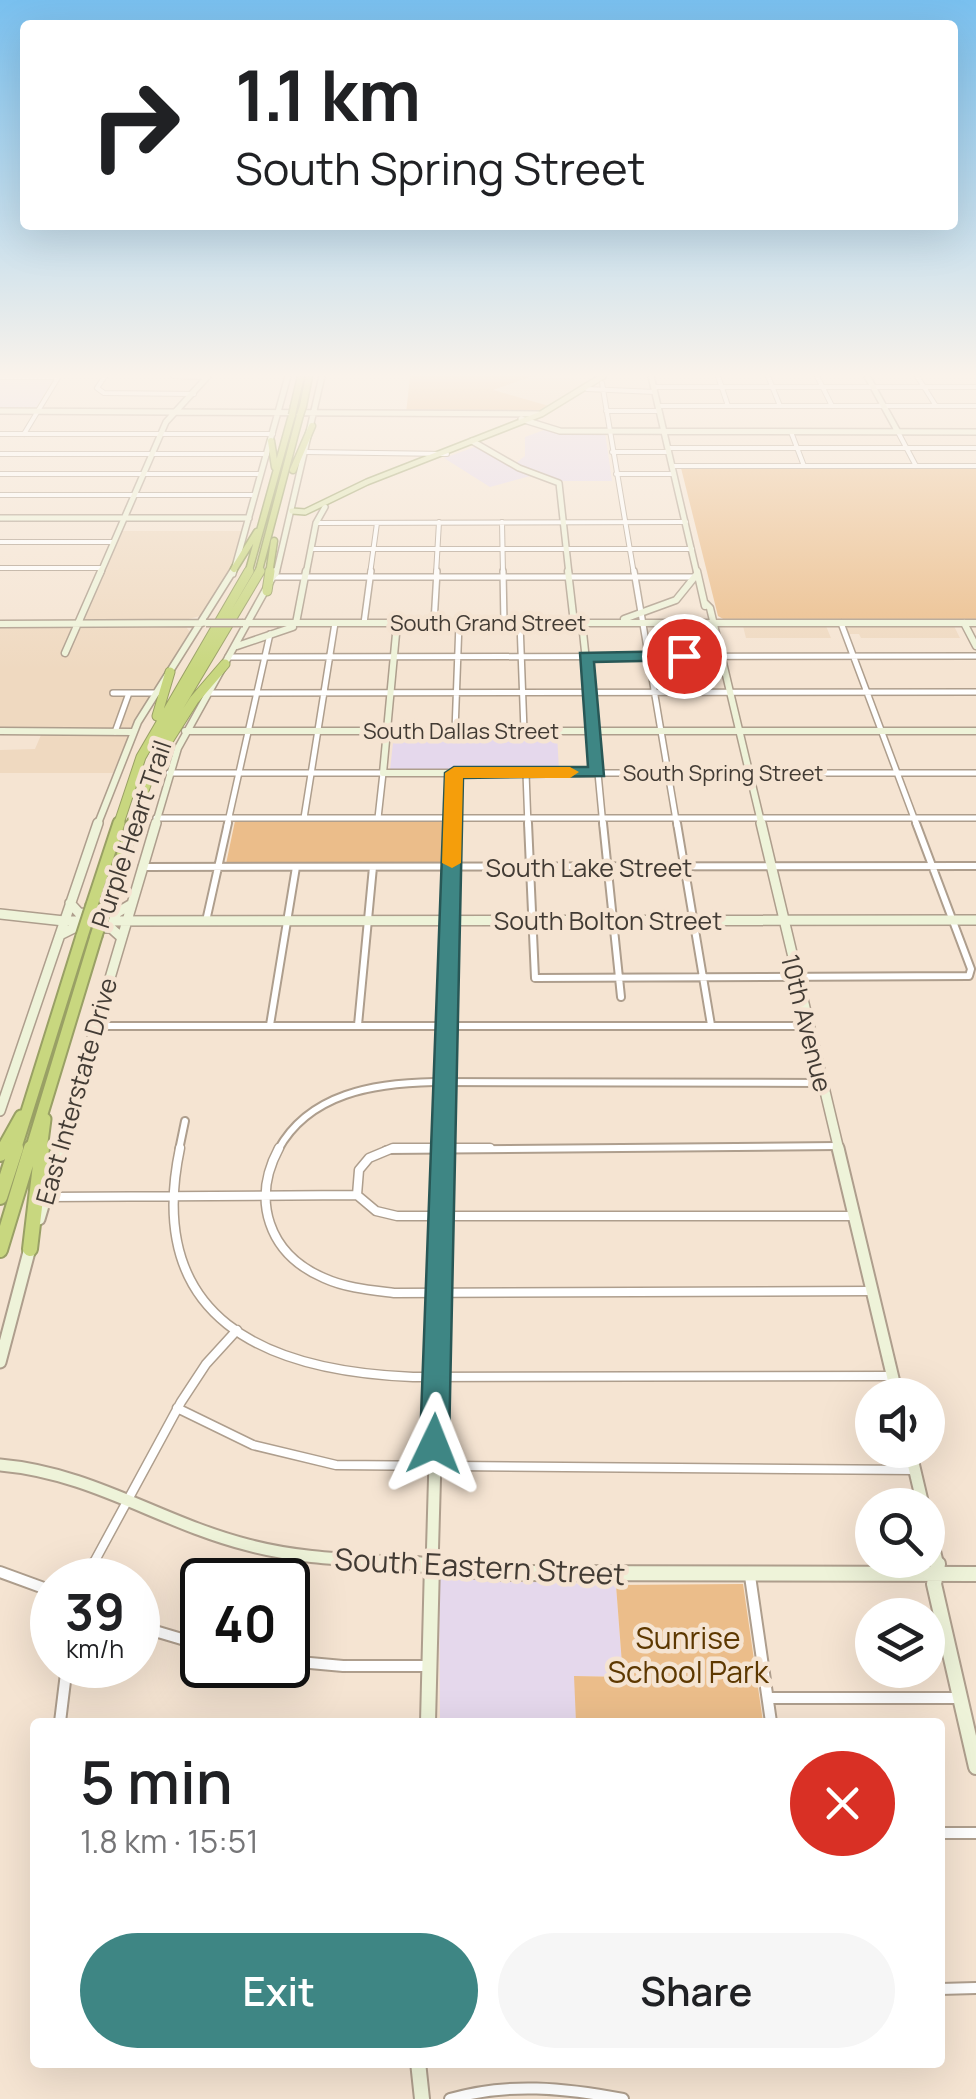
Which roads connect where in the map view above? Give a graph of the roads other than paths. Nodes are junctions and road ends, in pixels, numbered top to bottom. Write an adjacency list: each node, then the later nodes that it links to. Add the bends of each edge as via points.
1 (0, 474): 2 (street)
2 (144, 474): 3 (street); 14 (main road)
3 (261, 474): 15 (main road)
4 (285, 474): 12 (highway, Purple Heart Trail)
5 (290, 474): 12 (highway)
6 (301, 474): 17 (main road, East Interstate Drive)
7 (396, 474): 16 (main road)
8 (535, 474): 26 (main road, via 559,484)
9 (615, 474): 27 (street)
10 (675, 474): 28 (main road)
11 (276, 476): 18 (highway, Purple Heart Trail)
12 (282, 492): 18 (highway, Purple Heart Trail)
13 (0, 496): 14 (street)
14 (134, 496): 15 (street); 20 (main road)
15 (256, 496): 21 (main road)
16 (322, 506): 17 (main road); 22 (main road)
17 (292, 511): 42 (main road, East Interstate Drive)
18 (270, 517): 40 (highway); 50 (highway); 120 (highway, Purple Heart Trail, via 244,584); 132 (highway, Purple Heart Trail, via 260,571 166,729)
19 (0, 518): 20 (main road)
20 (124, 518): 21 (main road); 30 (main road)
21 (249, 518): 40 (main road)
22 (316, 522): 23 (street); 31 (main road)
23 (377, 522): 24 (street); 32 (street)
24 (439, 522): 25 (street); 33 (street)
25 (502, 522): 26 (street); 34 (street)
26 (564, 522): 27 (street); 35 (main road)
27 (624, 522): 28 (street); 36 (street)
28 (686, 522): 37 (main road)
29 (0, 542): 30 (street)
30 (112, 542): 39 (main road)
31 (311, 549): 32 (street); 43 (main road)
32 (374, 549): 33 (street); 44 (street)
33 (438, 549): 34 (street); 45 (street)
34 (503, 549): 35 (street); 46 (street)
35 (566, 549): 36 (street); 47 (main road)
36 (629, 549): 37 (street); 48 (street)
37 (692, 549): 41 (main road)
38 (0, 568): 39 (street)
39 (101, 568): 74 (main road)
40 (234, 568): 56 (main road)
41 (698, 575): 48 (street); 49 (main road); 51 (main road)
42 (275, 577): 43 (street); 50 (main road, East Interstate Drive)
43 (305, 577): 44 (street); 58 (main road)
44 (370, 577): 45 (street); 61 (street)
45 (436, 577): 46 (street); 63 (street)
46 (504, 577): 47 (street); 65 (street)
47 (569, 577): 48 (street); 67 (main road)
48 (634, 577): 54 (street)
49 (702, 588): 51 (main road); 52 (main road)
50 (267, 591): 55 (main road, East Interstate Drive)
51 (687, 591): 54 (main road)
52 (705, 604): 53 (main road, 10th Avenue); 68 (main road, 10th Avenue)
53 (711, 613): 68 (main road, 10th Avenue); 69 (main road)
54 (641, 619): 67 (main road, South Grand Street); 68 (main road, South Grand Street); 83 (street)
55 (246, 622): 56 (main road, South Grand Street, bridge); 57 (main road, South Grand Street); 57 (main road); 78 (main road, East Interstate Drive)
56 (204, 623): 75 (main road); 75 (main road, via 192,630); 91 (main road)
57 (269, 623): 58 (main road, South Grand Street)
58 (296, 623): 59 (main road, South Grand Street)
59 (313, 623): 60 (main road, South Grand Street); 76 (main road)
60 (335, 623): 61 (main road, South Grand Street); 86 (street)
61 (364, 623): 62 (main road, South Grand Street)
62 (397, 623): 63 (main road, South Grand Street); 82 (main road)
63 (434, 623): 64 (main road, South Grand Street)
64 (459, 623): 65 (main road, South Grand Street); 87 (street)
65 (504, 623): 66 (main road, South Grand Street)
66 (520, 623): 67 (main road, South Grand Street); 88 (street)
67 (578, 623): 89 (main road)
68 (711, 623): 69 (main road, South Grand Street); 80 (main road, 10th Avenue)
69 (729, 623): 70 (main road, South Grand Street)
70 (840, 623): 71 (main road, South Grand Street); 84 (street)
71 (964, 623): 72 (main road, South Grand Street); 77 (main road)
72 (976, 623)
73 (0, 624): 74 (main road)
74 (76, 624): 75 (main road); 79 (main road)
75 (177, 624)
76 (270, 633): 78 (main road); 81 (street)
77 (976, 646)
78 (234, 647): 90 (main road, East Interstate Drive)
79 (64, 653)
80 (719, 654): 83 (street); 84 (street); 99 (main road, 10th Avenue)
81 (265, 656): 86 (street); 90 (street); 92 (street)
82 (394, 656): 86 (street); 87 (street); 94 (main road)
83 (650, 656): 89 (street); 98 (street)
84 (853, 656): 85 (street); 100 (street)
85 (976, 656)
86 (330, 657): 93 (street)
87 (458, 657): 88 (street); 95 (street)
88 (522, 657): 89 (street); 96 (street)
89 (586, 657): 97 (main road)
90 (227, 660): 105 (main road, East Interstate Drive); 132 (highway)
91 (170, 672): 104 (main road); 120 (highway)
92 (257, 692): 93 (street); 105 (street); 108 (street)
93 (324, 692): 94 (street); 109 (street)
94 (390, 692): 95 (street); 110 (main road)
95 (457, 692): 96 (street); 111 (street)
96 (523, 692): 97 (street); 112 (street)
97 (589, 692): 98 (street); 113 (main road)
98 (655, 692): 99 (street); 114 (street)
99 (728, 692): 100 (street); 115 (main road, 10th Avenue)
100 (866, 692): 101 (street); 116 (street)
101 (976, 692)
102 (114, 693): 103 (street)
103 (129, 693): 104 (street); 118 (street)
104 (157, 693): 119 (main road)
105 (208, 693): 107 (main road, East Interstate Drive)
106 (0, 731): 118 (main road)
107 (185, 731): 108 (main road, South Dallas Street); 126 (main road, East Interstate Drive)
108 (249, 731): 109 (main road, South Dallas Street); 127 (street)
109 (318, 731): 110 (main road, South Dallas Street); 128 (street)
110 (386, 731): 111 (main road, South Dallas Street); 129 (main road)
111 (455, 731): 112 (main road, South Dallas Street)
112 (524, 731): 113 (main road, South Dallas Street)
113 (593, 731): 114 (main road, South Dallas Street); 121 (main road)
114 (662, 731): 115 (main road, South Dallas Street); 122 (street)
115 (737, 731): 116 (main road, South Dallas Street); 123 (main road, 10th Avenue)
116 (881, 731): 117 (main road, South Dallas Street); 124 (street)
117 (976, 731)
118 (115, 732): 119 (main road)
119 (133, 732): 155 (main road)
120 (147, 743): 170 (highway, Purple Heart Trail, bridge, via 92,905)
121 (598, 772): 122 (street, South Spring Street); 131 (main road, South Spring Street); 140 (street)
122 (669, 772): 123 (street, South Spring Street); 141 (street)
123 (747, 772): 124 (street, South Spring Street); 133 (main road, 10th Avenue)
124 (897, 772): 125 (street, South Spring Street); 142 (street)
125 (976, 772)
126 (169, 773): 127 (street, South Spring Street); 134 (main road, East Interstate Drive)
127 (240, 773): 128 (street, South Spring Street); 135 (street)
128 (311, 773): 129 (street, South Spring Street); 136 (street)
129 (382, 773): 130 (main road, South Spring Street); 137 (street)
130 (454, 773): 131 (main road, South Spring Street); 138 (main road)
131 (526, 773): 139 (street)
132 (146, 780): 170 (highway, Purple Heart Trail, bridge, via 106,905)
133 (758, 817): 141 (street); 142 (street); 154 (main road, 10th Avenue)
134 (156, 818): 135 (street); 146 (main road, East Interstate Drive)
135 (229, 818): 136 (street); 147 (street)
136 (304, 818): 137 (street)
137 (378, 818): 138 (street)
138 (453, 818): 139 (street); 150 (main road)
139 (527, 818): 140 (street); 151 (street)
140 (602, 818): 141 (street); 152 (street)
141 (676, 818): 153 (street)
142 (914, 818): 143 (street); 144 (street)
143 (976, 818)
144 (932, 866): 145 (street, South Lake Street); 154 (street, South Lake Street); 166 (street)
145 (976, 866)
146 (141, 867): 147 (street, South Lake Street); 156 (main road, East Interstate Drive)
147 (218, 867): 148 (street, South Lake Street); 158 (street)
148 (296, 867): 149 (street, South Lake Street); 159 (street)
149 (373, 867): 150 (street, South Lake Street); 160 (street)
150 (452, 867): 151 (street, South Lake Street); 161 (main road)
151 (528, 867): 152 (street, South Lake Street); 162 (street)
152 (607, 867): 153 (street, South Lake Street); 163 (street)
153 (685, 867): 154 (street, South Lake Street); 164 (street)
154 (770, 867): 165 (main road, 10th Avenue)
155 (70, 903): 156 (main road, via 79,914 116,914); 168 (main road)
156 (130, 904): 169 (main road, East Interstate Drive)
157 (0, 914): 168 (main road, South Bolton Street)
158 (206, 920): 159 (main road, South Bolton Street); 169 (main road, South Bolton Street)
159 (287, 920): 160 (main road, South Bolton Street); 181 (street)
160 (368, 920): 161 (main road, South Bolton Street); 178 (street)
161 (450, 920): 162 (main road, South Bolton Street); 179 (main road)
162 (531, 920): 163 (main road, South Bolton Street); 174 (street, via 535,978)
163 (612, 920): 164 (main road, South Bolton Street); 174 (street)
164 (694, 920): 165 (main road, South Bolton Street); 175 (street)
165 (782, 920): 166 (main road, South Bolton Street); 176 (main road, 10th Avenue)
166 (952, 920): 167 (main road, South Bolton Street); 173 (street)
167 (976, 920)
168 (64, 921): 169 (main road, South Bolton Street); 171 (main road)
169 (126, 921): 172 (main road, East Interstate Drive)
170 (89, 936): 186 (highway, Purple Heart Trail)
171 (58, 937): 172 (main road, via 74,928 111,928); 187 (main road)
172 (121, 937): 180 (main road, East Interstate Drive)
173 (969, 976): 176 (street)
174 (619, 978): 175 (street); 177 (street)
175 (704, 979): 176 (street); 182 (street)
176 (797, 979): 183 (main road, 10th Avenue)
177 (621, 997)
178 (358, 1025): 179 (street); 181 (street)
179 (446, 1025): 182 (street); 184 (main road)
180 (96, 1026): 181 (street); 196 (main road, East Interstate Drive)
181 (270, 1026)
182 (711, 1026): 183 (street)
183 (808, 1026): 185 (main road, 10th Avenue)
184 (445, 1083): 185 (street); 189 (main road); 194 (street, via 358,1089 314,1110 291,1128 270,1159)
185 (822, 1083): 190 (main road, 10th Avenue)
186 (39, 1098): 191 (highway); 195 (highway, Purple Heart Trail); 199 (highway); 200 (highway, Purple Heart Trail)
187 (0, 1111)
188 (185, 1121): 193 (street)
189 (443, 1146): 190 (street); 192 (street, via 376,1153 360,1167); 197 (main road)
190 (837, 1146): 198 (main road, 10th Avenue)
191 (0, 1154)
192 (357, 1195): 194 (street); 197 (street, via 386,1215)
193 (170, 1196): 194 (street); 196 (street); 203 (street, via 181,1262 204,1299)
194 (263, 1196): 201 (street, via 276,1238 307,1269 347,1286)
195 (0, 1197)
196 (46, 1197): 199 (main road, East Interstate Drive)
197 (441, 1216): 198 (street); 201 (main road)
198 (854, 1216): 202 (main road, 10th Avenue)
199 (30, 1248): 204 (main road, East Interstate Drive)
200 (0, 1250)
201 (438, 1292): 202 (street); 205 (main road)
202 (872, 1292): 206 (main road, 10th Avenue)
203 (237, 1330): 205 (street, via 296,1361 342,1373); 207 (street, via 212,1354)
204 (0, 1362)
205 (436, 1376): 206 (street); 209 (main road)
206 (892, 1376)
207 (178, 1408): 209 (street, via 278,1454 336,1465); 212 (street)
208 (0, 1465): 212 (main road, South Eastern Street, via 38,1468)
209 (434, 1468): 210 (street); 214 (main road)
210 (915, 1470): 211 (main road)
211 (919, 1488)
212 (129, 1495): 213 (street); 214 (main road, South Eastern Street, via 211,1534 284,1554)
213 (99, 1558)
214 (431, 1565): 219 (main road, South Eastern Street, via 496,1573); 223 (main road)
215 (0, 1572): 221 (street)
216 (855, 1574): 219 (main road, South Eastern Street)
217 (945, 1574): 218 (main road, South Eastern Street)
218 (976, 1574)
219 (750, 1575): 225 (street)
220 (935, 1578): 226 (main road)
221 (30, 1583)
222 (310, 1663): 223 (street)
223 (429, 1666): 228 (main road)
224 (62, 1688): 227 (street)
225 (768, 1698): 226 (street); 229 (street)
226 (960, 1698): 230 (main road)
227 (60, 1718)
228 (428, 1718)
229 (770, 1718)
230 (976, 1767)
231 (945, 1833): 232 (street)
232 (976, 1833)
233 (976, 1988): 234 (street)
234 (945, 1989)
235 (419, 2068): 236 (main road)
236 (422, 2099)
237 (450, 2099): 238 (street, via 489,2090 554,2089)
238 (623, 2099)

